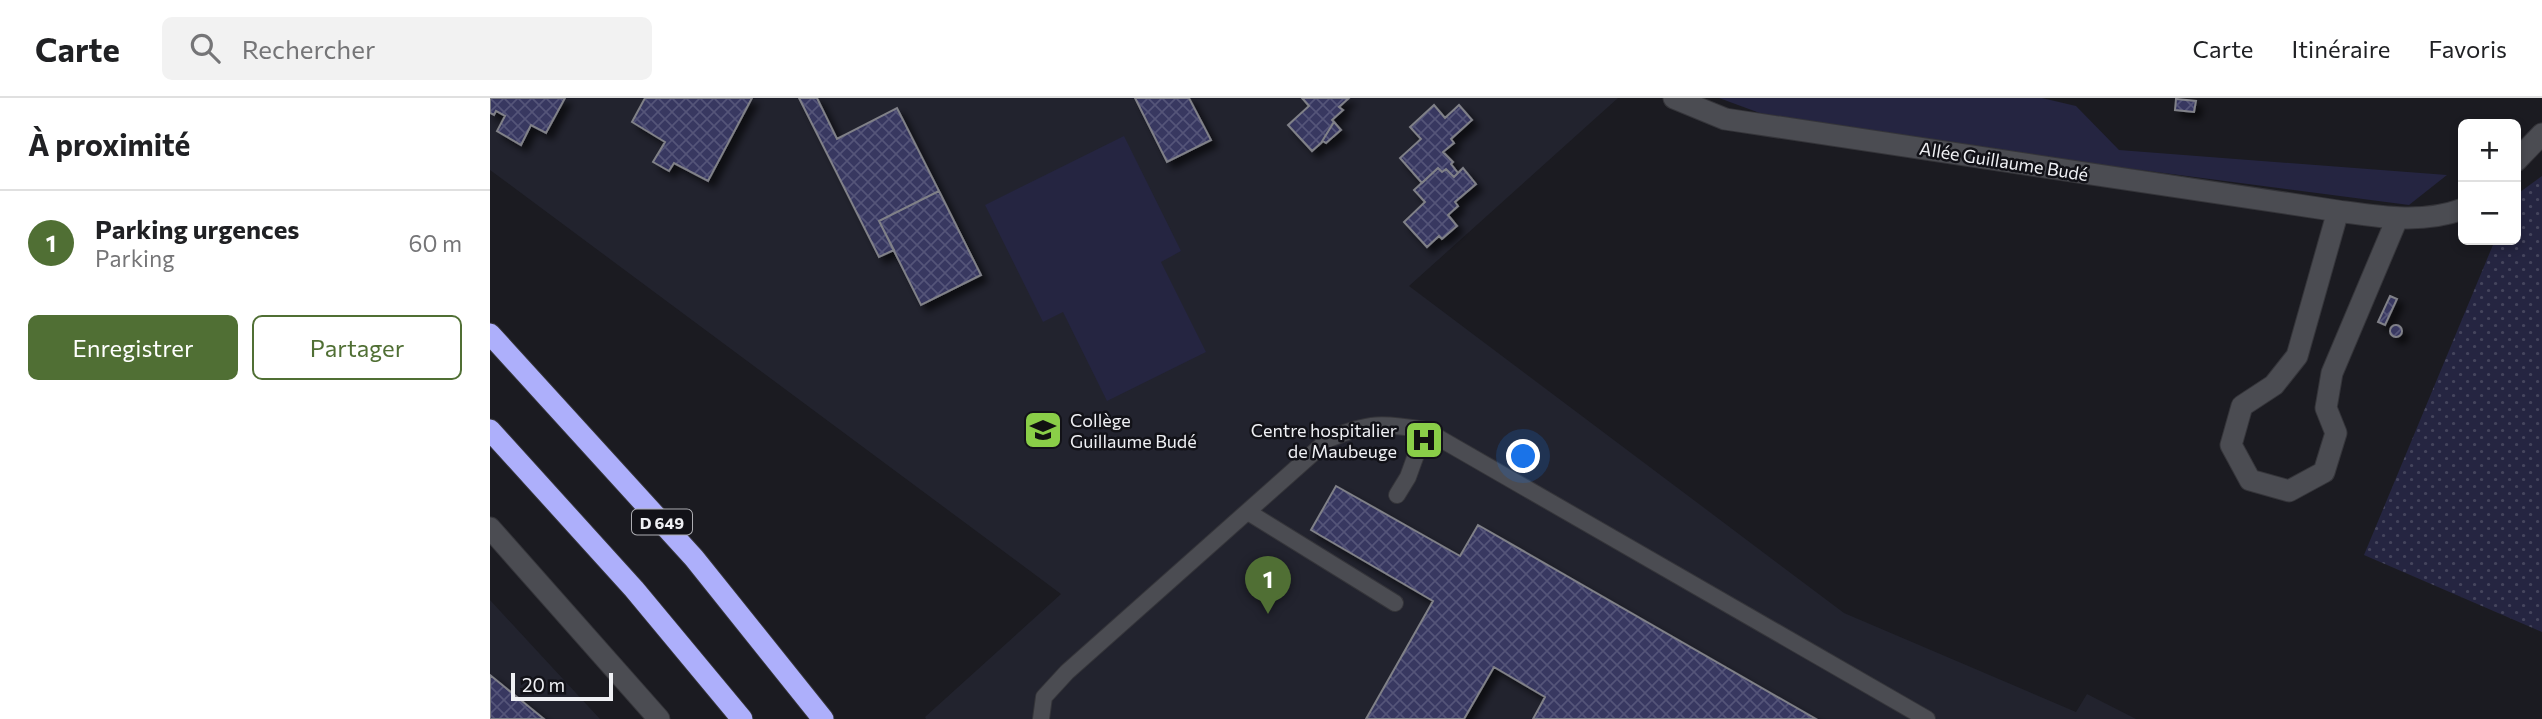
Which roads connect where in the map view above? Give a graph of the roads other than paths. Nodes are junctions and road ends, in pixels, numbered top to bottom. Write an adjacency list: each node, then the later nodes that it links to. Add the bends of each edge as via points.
1 (1674, 98): 4 (street, Allée Guillaume Budé, via 1726,119)
2 (2542, 134): 3 (street)
3 (2521, 156)
4 (2338, 211): 6 (street, Allée Guillaume Budé); 6 (street, via 2297,356 2274,385 2242,406 2231,444 2250,480 2289,491 2324,472 2336,433 2326,408 2332,373)
5 (2458, 211): 6 (street, Allée Guillaume Budé)
6 (2398, 219)
7 (490, 334): 14 (highway, D 649, via 694,558)
8 (490, 430): 16 (highway, via 634,589)
9 (1425, 430): 10 (lane); 11 (lane, via 1357,427 1329,439); 19 (lane)
10 (1397, 495)
11 (1248, 512): 13 (lane); 18 (lane, via 1067,672 1044,697)
12 (490, 528): 15 (street)
13 (1395, 604)
14 (816, 711): 17 (lane)
15 (659, 719)
16 (742, 719)
17 (829, 719)
18 (1041, 719)
19 (1927, 719)

